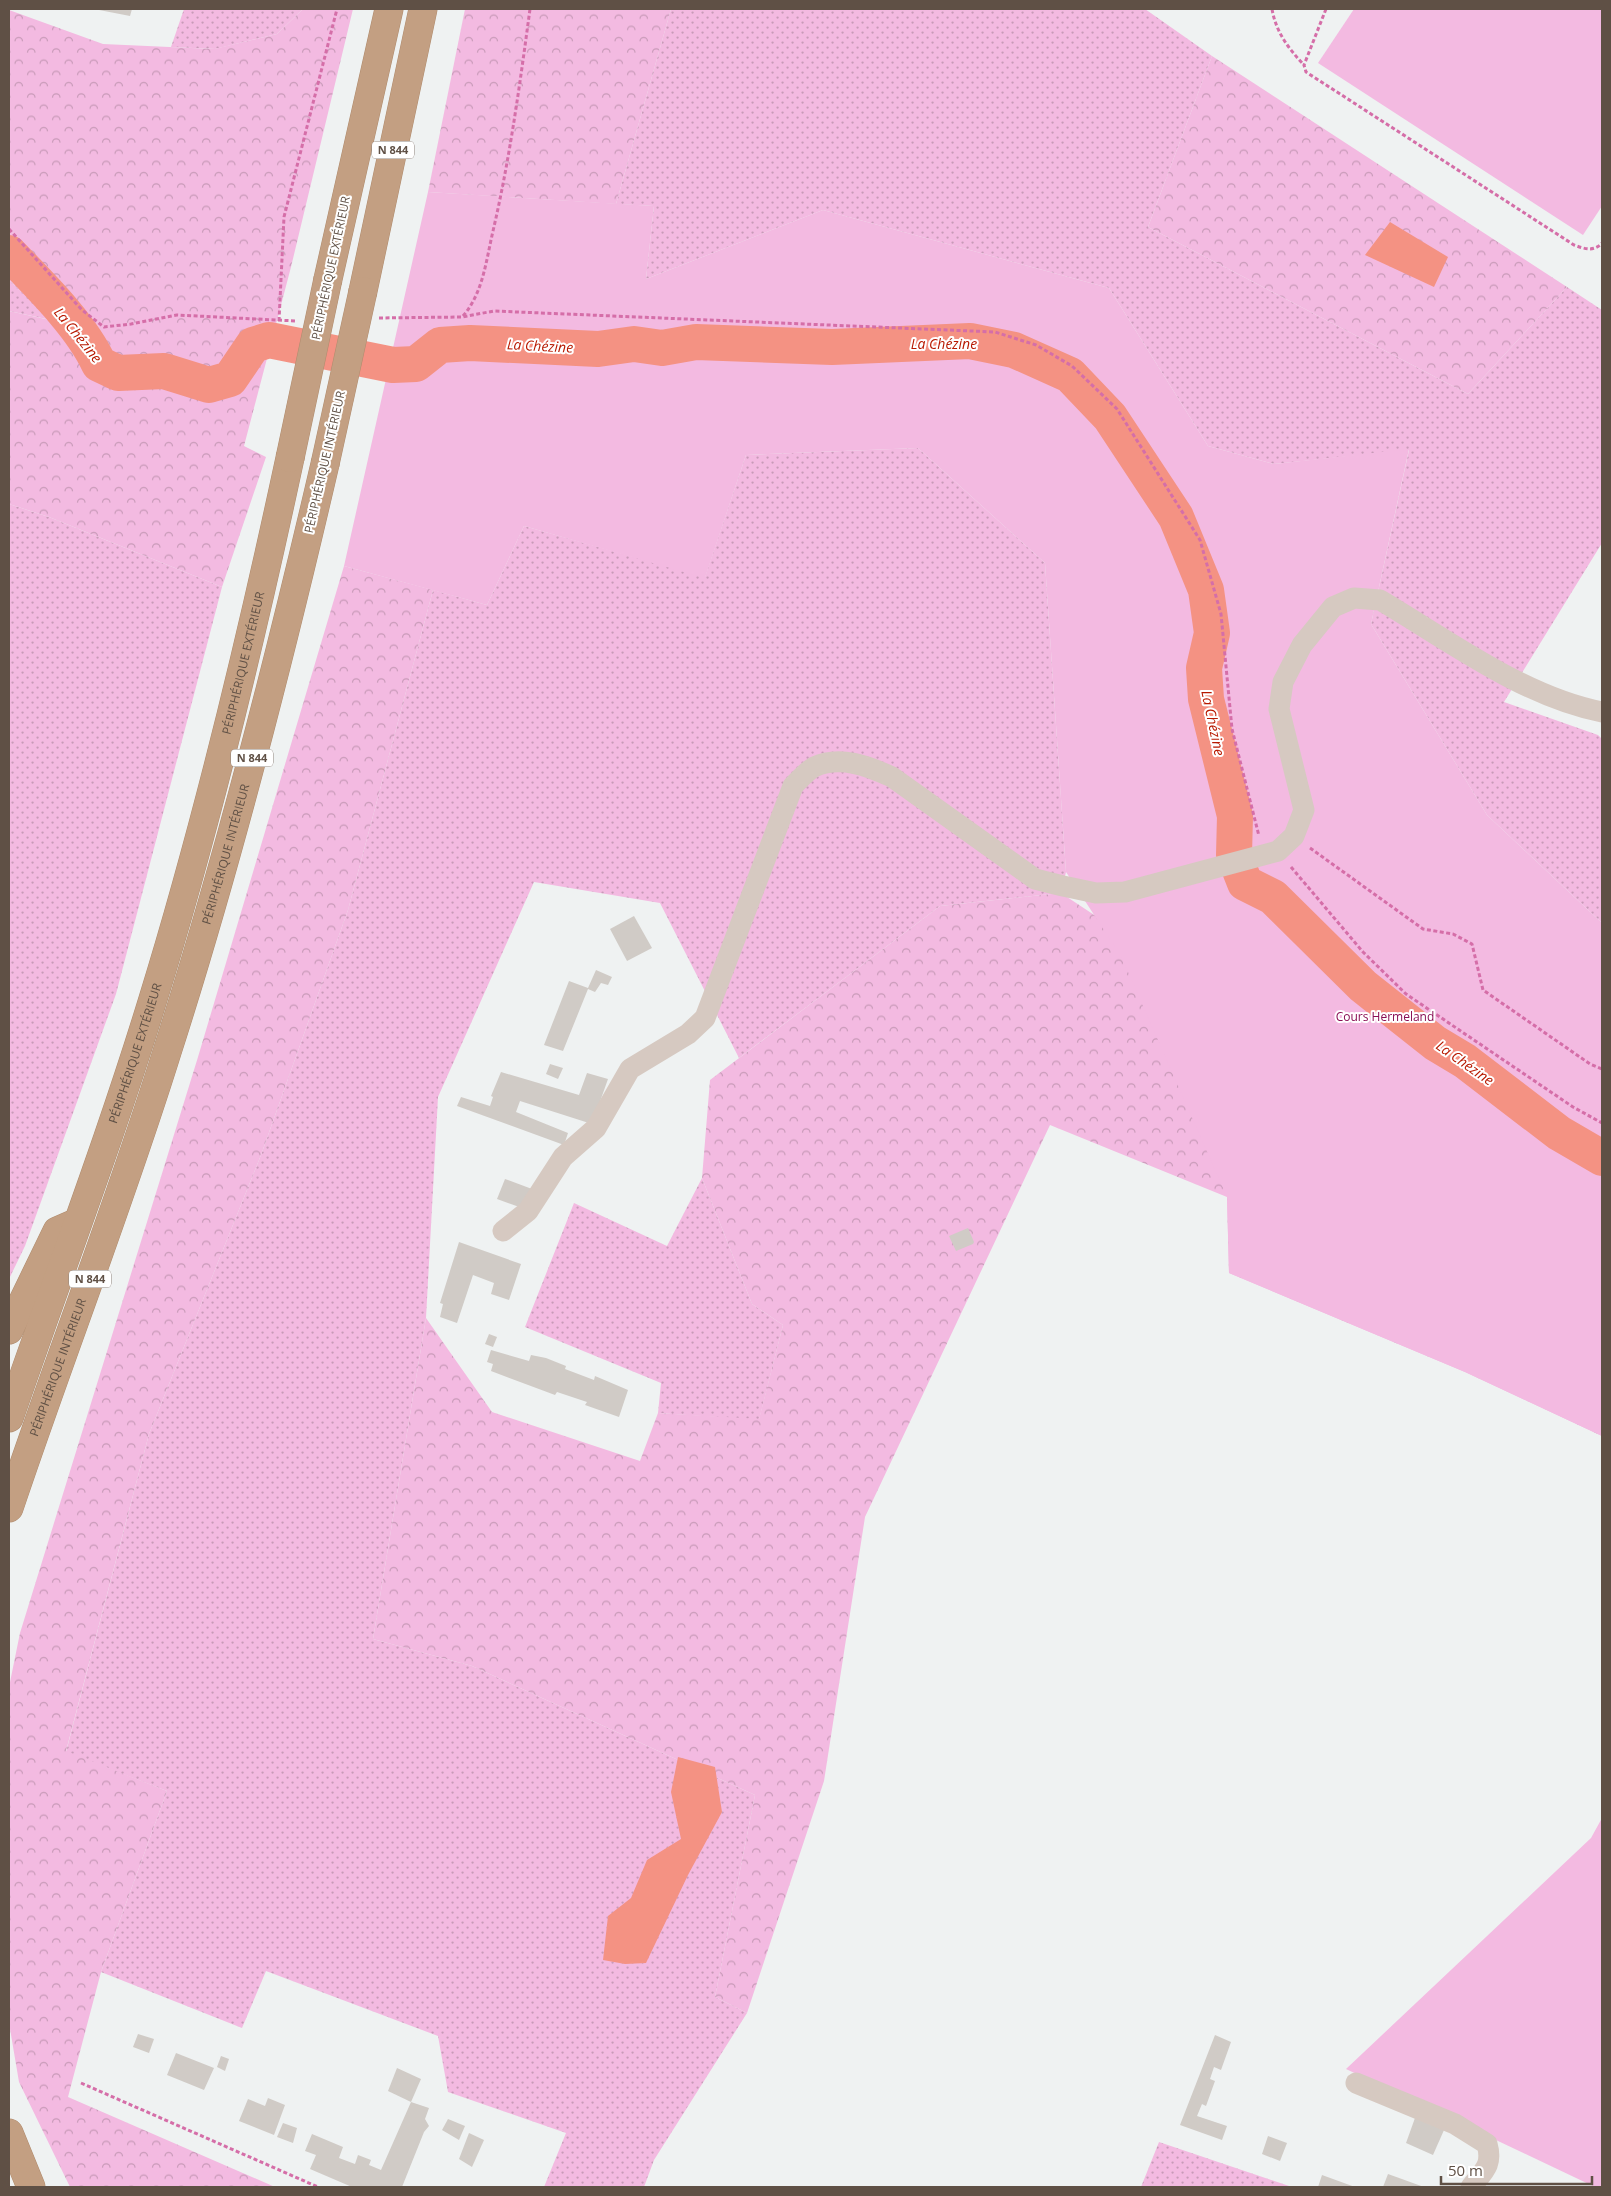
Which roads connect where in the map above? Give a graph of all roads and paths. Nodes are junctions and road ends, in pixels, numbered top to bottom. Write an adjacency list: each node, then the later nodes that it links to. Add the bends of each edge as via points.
1 (337, 9): 12 (path, via 284,217)
2 (390, 9): 19 (highway, PÉRIPHÉRIQUE EXTÉRIEUR / N 844, bridge, via 252,634 210,801 153,998)
3 (423, 9): 23 (highway, PÉRIPHÉRIQUE INTÉRIEUR / N 844, bridge, via 325,464 261,726 183,1000 133,1156)
4 (530, 9): 10 (path, via 508,168 481,285 473,305)
5 (1272, 9): 7 (path, via 1287,46)
6 (1326, 9): 7 (path)
7 (1304, 65): 9 (path, via 1306,72 1574,246 1586,250 1598,247)
8 (9, 229): 12 (path, via 82,310 104,327 177,315)
9 (1602, 242)
10 (462, 317): 11 (path); 16 (path, via 494,311 995,332 1036,345 1072,366 1117,409 1200,540 1221,614 1232,729)
11 (370, 319)
12 (279, 321): 13 (path)
13 (297, 321)
14 (1602, 712): 15 (street, via 1527,688 1380,600 1354,598 1333,607 1302,645 1283,682 1278,709 1304,810)
15 (1294, 836): 16 (street); 17 (path, via 1424,930 1454,934 1472,944 1483,990)
16 (1271, 854): 18 (path, via 1406,994 1573,1107); 20 (street, via 1125,892 1096,892 1063,886 1035,879 892,777 842,761 813,768 794,786 705,1018 688,1034 630,1069 596,1128 563,1157 528,1211)
17 (1602, 1070)
18 (1602, 1123)
19 (79, 1222): 21 (highway, via 58,1231); 22 (highway, PÉRIPHÉRIQUE EXTÉRIEUR / N 844)
20 (503, 1231)
21 (9, 1330)
22 (9, 1418)
23 (9, 1508)
24 (81, 2083): 28 (path)
25 (1356, 2083): 29 (street, via 1455,2124 1487,2144 1491,2157)
26 (9, 2133): 27 (highway)
27 (31, 2187)
28 (318, 2187)
29 (1471, 2187)

